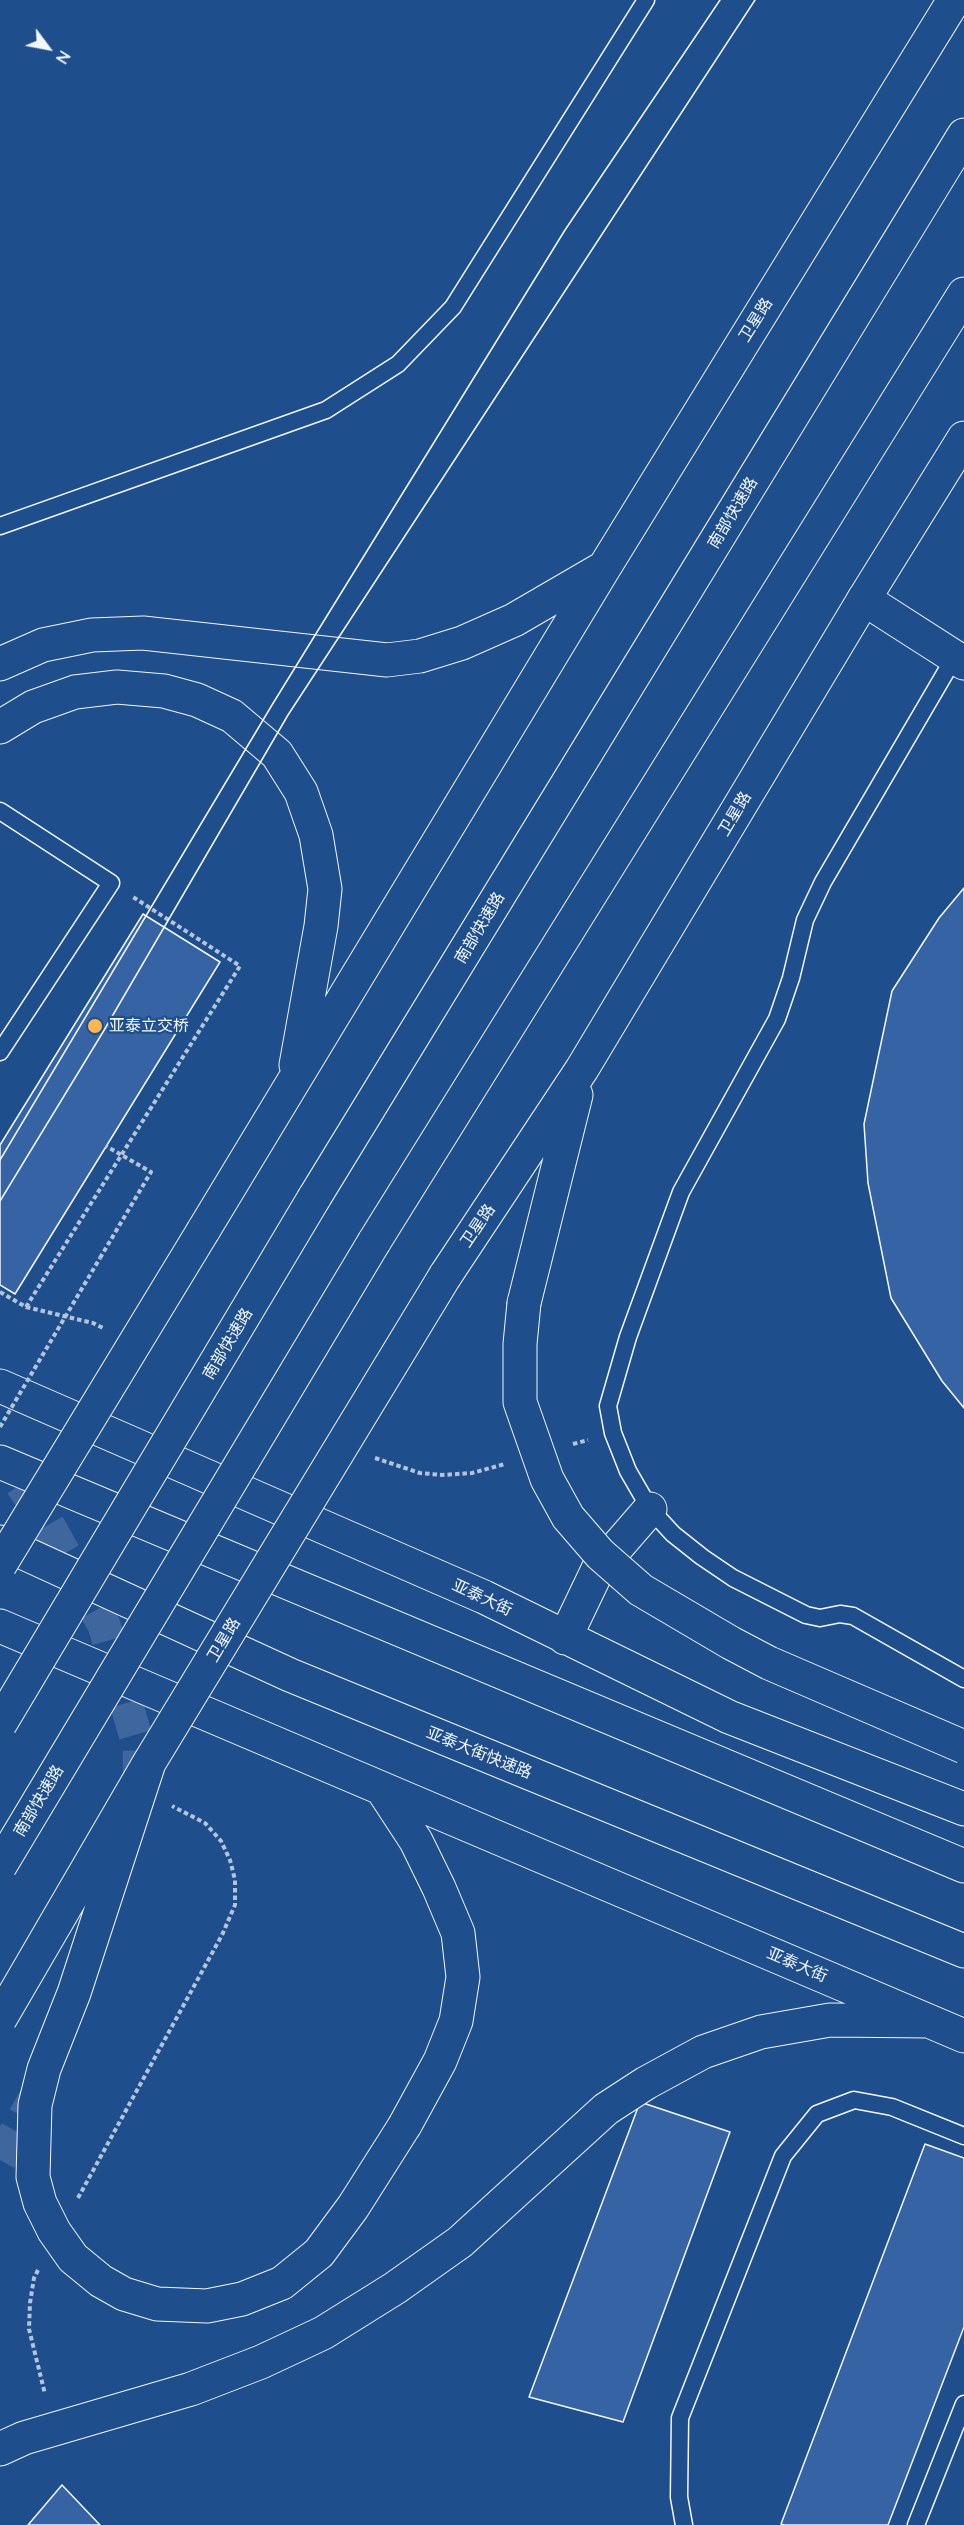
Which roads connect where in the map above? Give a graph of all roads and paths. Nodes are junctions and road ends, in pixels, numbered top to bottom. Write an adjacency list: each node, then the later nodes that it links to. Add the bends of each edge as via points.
1 (646, 0): 6 (lane, via 453,307 398,364 326,410)
2 (954, 0): 7 (main road, 卫星路)
3 (964, 135): 29 (main road, 南部快速路, bridge, via 315,1198)
4 (964, 294): 35 (main road, 南部快速路, bridge, via 374,1242)
5 (964, 438): 8 (main road, 卫星路)
6 (0, 526)
7 (604, 567): 10 (main road, via 514,620 420,656 387,660 143,633 92,635 43,645); 16 (main road, 卫星路)
8 (864, 599): 9 (main road); 15 (main road, 卫星路)
9 (959, 660): 23 (lane, via 823,882 805,920 777,1019 681,1192 662,1240 608,1406 616,1442)
10 (0, 664)
11 (0, 728): 16 (main road, via 33,707 75,692 117,687 164,691 232,716 277,754 301,792 315,835 325,889)
12 (0, 811): 13 (lane)
13 (111, 883): 14 (lane); 18 (path, via 240,966)
14 (0, 1052)
15 (582, 1069): 30 (main road, bridge, via 524,1303 520,1344 520,1402 548,1479 568,1517 600,1554 641,1590 740,1648); 31 (main road, 卫星路, bridge, via 445,1276)
16 (292, 1086): 25 (main road, 卫星路, bridge)
17 (106, 1146): 18 (path)
18 (122, 1155): 19 (path); 21 (path, bridge, via 151,1172)
19 (26, 1307)
20 (0, 1386): 27 (main road, 亚泰大街, via 484,1597)
21 (0, 1427)
22 (0, 1462): 36 (main road)
23 (650, 1509): 27 (main road, via 598,1569); 28 (lane, via 674,1534 733,1578 806,1615 853,1616)
24 (0, 1542): 37 (main road, 亚泰大街快速路, via 290,1675)
25 (0, 1565)
26 (0, 1626): 32 (main road, 亚泰大街)
27 (565, 1638): 34 (main road, 亚泰大街, via 729,1717)
28 (964, 1678)
29 (0, 1724)
30 (964, 1747)
31 (149, 1763): 32 (main road, bridge, via 74,1993 44,2068 35,2105 33,2177 40,2203 73,2258 124,2294 157,2304 207,2306 242,2299 282,2283 319,2253 405,2125 440,2061 456,2021 463,1977 458,1933 416,1841); 38 (main road, 卫星路, bridge)
32 (382, 1789): 39 (main road, 亚泰大街)
33 (171, 1806): 42 (path, via 205,1823 221,1841 235,1880 235,1905)
34 (964, 1809)
35 (0, 1866)
36 (964, 1866)
37 (964, 1951)
38 (0, 2019)
39 (929, 2021): 40 (main road, 亚泰大街); 46 (main road, via 830,2020 761,2032 703,2052 606,2109 460,2242 323,2333 191,2389 24,2438)
40 (964, 2036)
41 (964, 2136): 47 (lane, via 892,2107 854,2100 818,2114 783,2156 680,2418 679,2497)
42 (74, 2205)
43 (39, 2268): 44 (path, via 34,2278 29,2330)
44 (47, 2401)
45 (964, 2404): 48 (lane)
46 (0, 2449)
47 (684, 2525)
48 (916, 2525)

